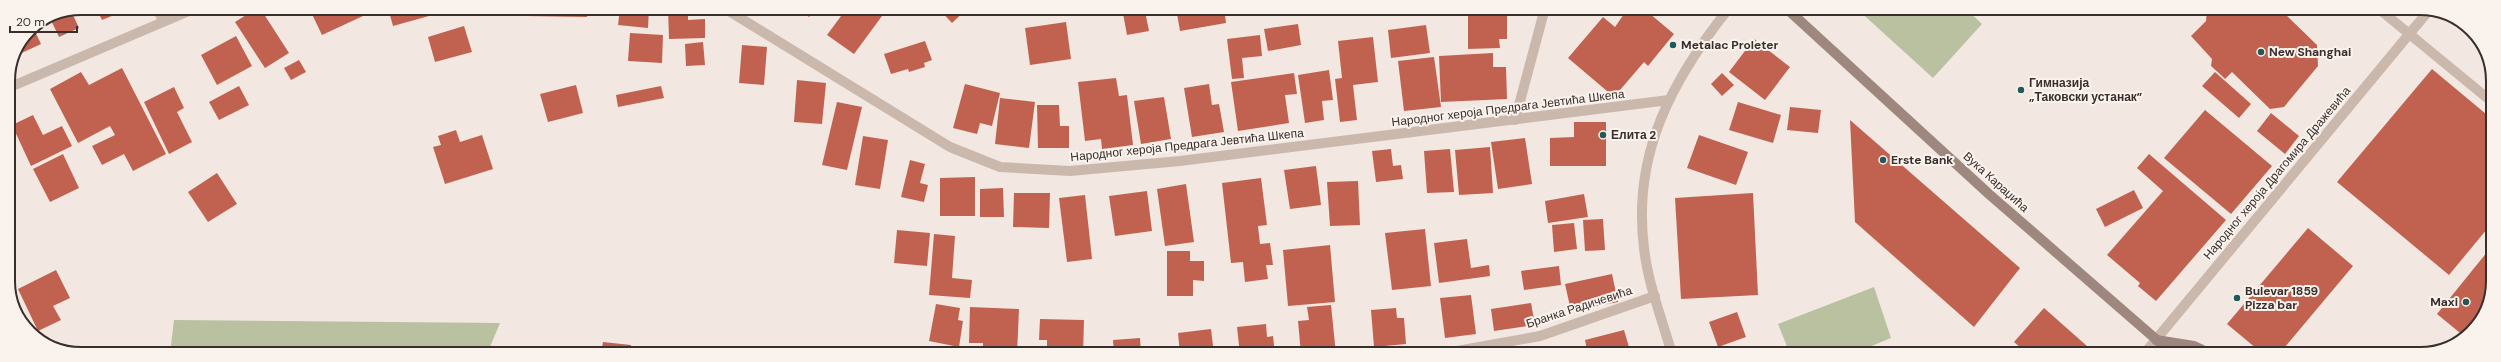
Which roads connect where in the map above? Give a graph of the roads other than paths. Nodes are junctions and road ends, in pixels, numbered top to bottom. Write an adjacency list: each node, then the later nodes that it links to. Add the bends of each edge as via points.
1 (160, 15): 9 (street)
2 (178, 15): 9 (street)
3 (735, 15): 14 (street, Народног хероја Предрага Јевтића Шкепа, via 950,147 1000,167 1070,171 1180,161)
4 (1543, 15): 14 (street)
5 (1724, 15): 13 (street, via 1686,66)
6 (1794, 15): 16 (street, Вука Караџића, via 1990,195)
7 (2386, 15): 10 (street)
8 (2424, 16): 10 (street, Народног хероја Драгомира Дражевића)
9 (163, 21): 11 (street)
10 (2409, 34): 12 (street); 16 (street, Народног хероја Драгомира Дражевића)
11 (15, 85)
12 (2486, 97)
13 (1669, 100): 14 (street, Народног хероја Предрага Јевтића Шкепа); 15 (street, via 1659,120 1651,147 1644,201 1644,247)
14 (1515, 120)
15 (1655, 296): 17 (street, Бранка Радичевића, via 1540,336); 18 (street)
16 (2156, 340): 19 (street, Народног хероја Драгомира Дражевића); 20 (street, Вука Караџића); 21 (street)
17 (1487, 347)
18 (1670, 347)
19 (2150, 347)
20 (2164, 347)
21 (2196, 347)

